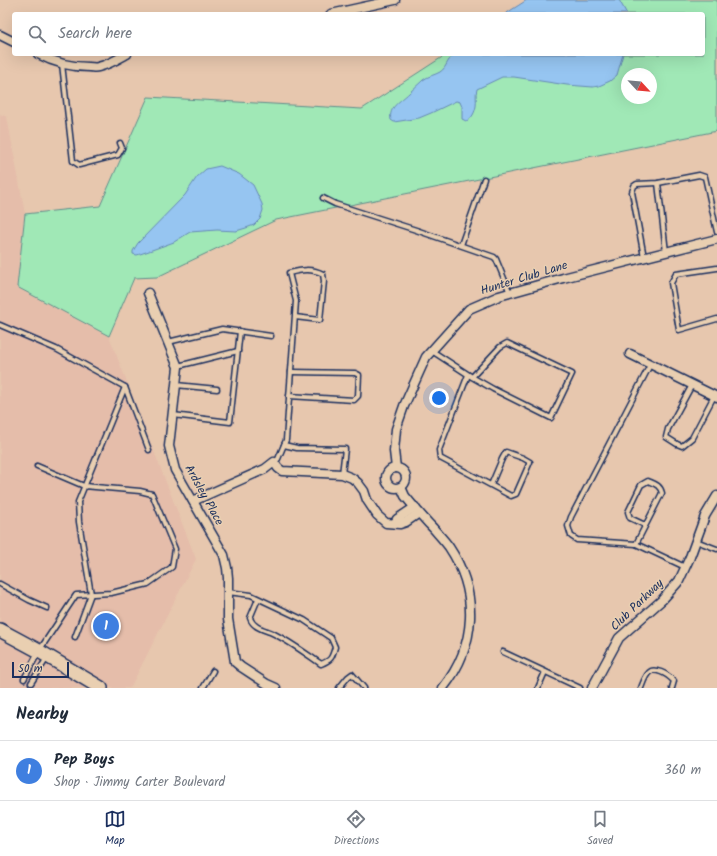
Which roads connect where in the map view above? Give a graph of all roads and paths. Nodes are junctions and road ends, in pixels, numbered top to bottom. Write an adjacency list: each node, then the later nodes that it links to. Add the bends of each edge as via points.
1 (395, 0): 2 (street)
2 (340, 12)
3 (0, 35): 4 (street)
4 (12, 41)
5 (41, 56): 7 (street)
6 (123, 56): 7 (street, via 98,67)
7 (62, 64): 8 (lane, via 73,161 79,165 118,154 122,148)
8 (120, 143)
9 (484, 179): 14 (lane)
10 (658, 183): 12 (lane, via 699,175 705,177); 15 (lane); 16 (lane, via 636,184 632,192)
11 (323, 198): 14 (lane)
12 (717, 232)
13 (717, 240): 15 (street, Hunter Club Lane)
14 (461, 245): 19 (lane, via 496,259)
15 (666, 252): 16 (street, Hunter Club Lane)
16 (644, 258): 19 (street, Hunter Club Lane)
17 (717, 268): 21 (lane, via 676,274 670,283 679,330)
18 (148, 293): 25 (street, Ardsley Place)
19 (510, 293): 27 (street, Hunter Club Lane, via 469,309)
20 (295, 317): 20 (lane, via 296,301 289,273 301,270 323,274 320,320); 31 (lane)
21 (717, 319)
22 (0, 325): 35 (lane, via 56,349)
23 (240, 331): 24 (lane); 25 (lane, via 222,329); 26 (lane)
24 (271, 336)
25 (168, 342): 30 (street, Ardsley Place)
26 (238, 351): 30 (lane); 39 (lane, via 230,422)
27 (431, 351): 32 (lane); 44 (street, Hunter Club Lane, via 404,406 396,430)
28 (630, 354): 29 (street)
29 (650, 365): 34 (street); 54 (lane, via 568,526 571,536 577,540)
30 (178, 366): 33 (street, Ardsley Place)
31 (291, 372): 37 (lane); 37 (lane, via 355,373 359,375 358,396 354,400)
32 (470, 376): 32 (lane, via 551,418 572,374 507,343); 46 (lane, via 439,450 440,458)
33 (176, 385): 36 (lane); 39 (street, Ardsley Place)
34 (692, 385): 38 (street); 38 (lane, via 668,429 666,437 677,444 682,446 692,438)
35 (125, 387): 41 (lane); 47 (lane)
36 (217, 389)
37 (289, 396): 40 (lane)
38 (716, 396)
39 (173, 415): 50 (street, Ardsley Place, via 169,446 175,470)
40 (284, 445): 42 (lane); 45 (lane, via 297,448 345,449)
41 (150, 450)
42 (274, 462): 45 (street, via 282,471); 50 (street)
43 (37, 466): 47 (lane)
44 (396, 468): 48 (street, via 402,469 406,475 406,483); 48 (street, via 387,473 386,481 391,487)
45 (342, 474): 51 (street, via 358,483 373,510 386,522 406,522)
46 (491, 485): 46 (lane, via 511,496 516,494 530,462 506,452)
47 (84, 486): 59 (lane, via 78,502 79,522); 59 (lane, via 152,494 175,549 172,567 148,584 111,593)
48 (401, 487): 51 (street)
49 (717, 496): 53 (street, Club Parkway, via 705,516)
50 (193, 501): 58 (street, Ardsley Place, via 224,555)
51 (417, 510): 76 (street, via 448,545 458,562 466,582 469,602 470,618 465,648 454,673)
52 (645, 525): 52 (lane, via 662,493 661,488 648,481 641,485 628,512 630,518); 54 (lane)
53 (696, 541): 55 (lane); 56 (street, Club Parkway)
54 (636, 544): 56 (lane)
55 (717, 549)
56 (685, 567): 79 (street, Club Parkway, via 679,580 662,600 619,638)
57 (0, 584): 61 (lane)
58 (227, 592): 60 (lane, via 251,595); 73 (street, Ardsley Place, via 228,619 235,662)
59 (91, 594): 63 (lane); 65 (lane, via 76,595)
60 (258, 599): 60 (lane, via 304,620 331,638 335,646 329,661 321,664 278,636 254,625 250,618)
61 (47, 608)
62 (0, 630): 65 (main road)
63 (75, 637)
64 (503, 652): 67 (lane)
65 (44, 654): 68 (lane); 69 (lane); 70 (main road)
66 (213, 671): 72 (lane)
67 (545, 672): 77 (lane); 78 (lane)
68 (24, 679)
69 (31, 683)
70 (90, 685): 71 (main road)
71 (101, 688)
72 (203, 688)
73 (276, 688)
74 (339, 688): 75 (lane, via 352,674)
75 (364, 688)
76 (443, 688)
77 (538, 688)
78 (580, 688)
79 (592, 688)
80 (641, 688): 81 (lane, via 653,670 670,676 674,682)
81 (672, 688)

